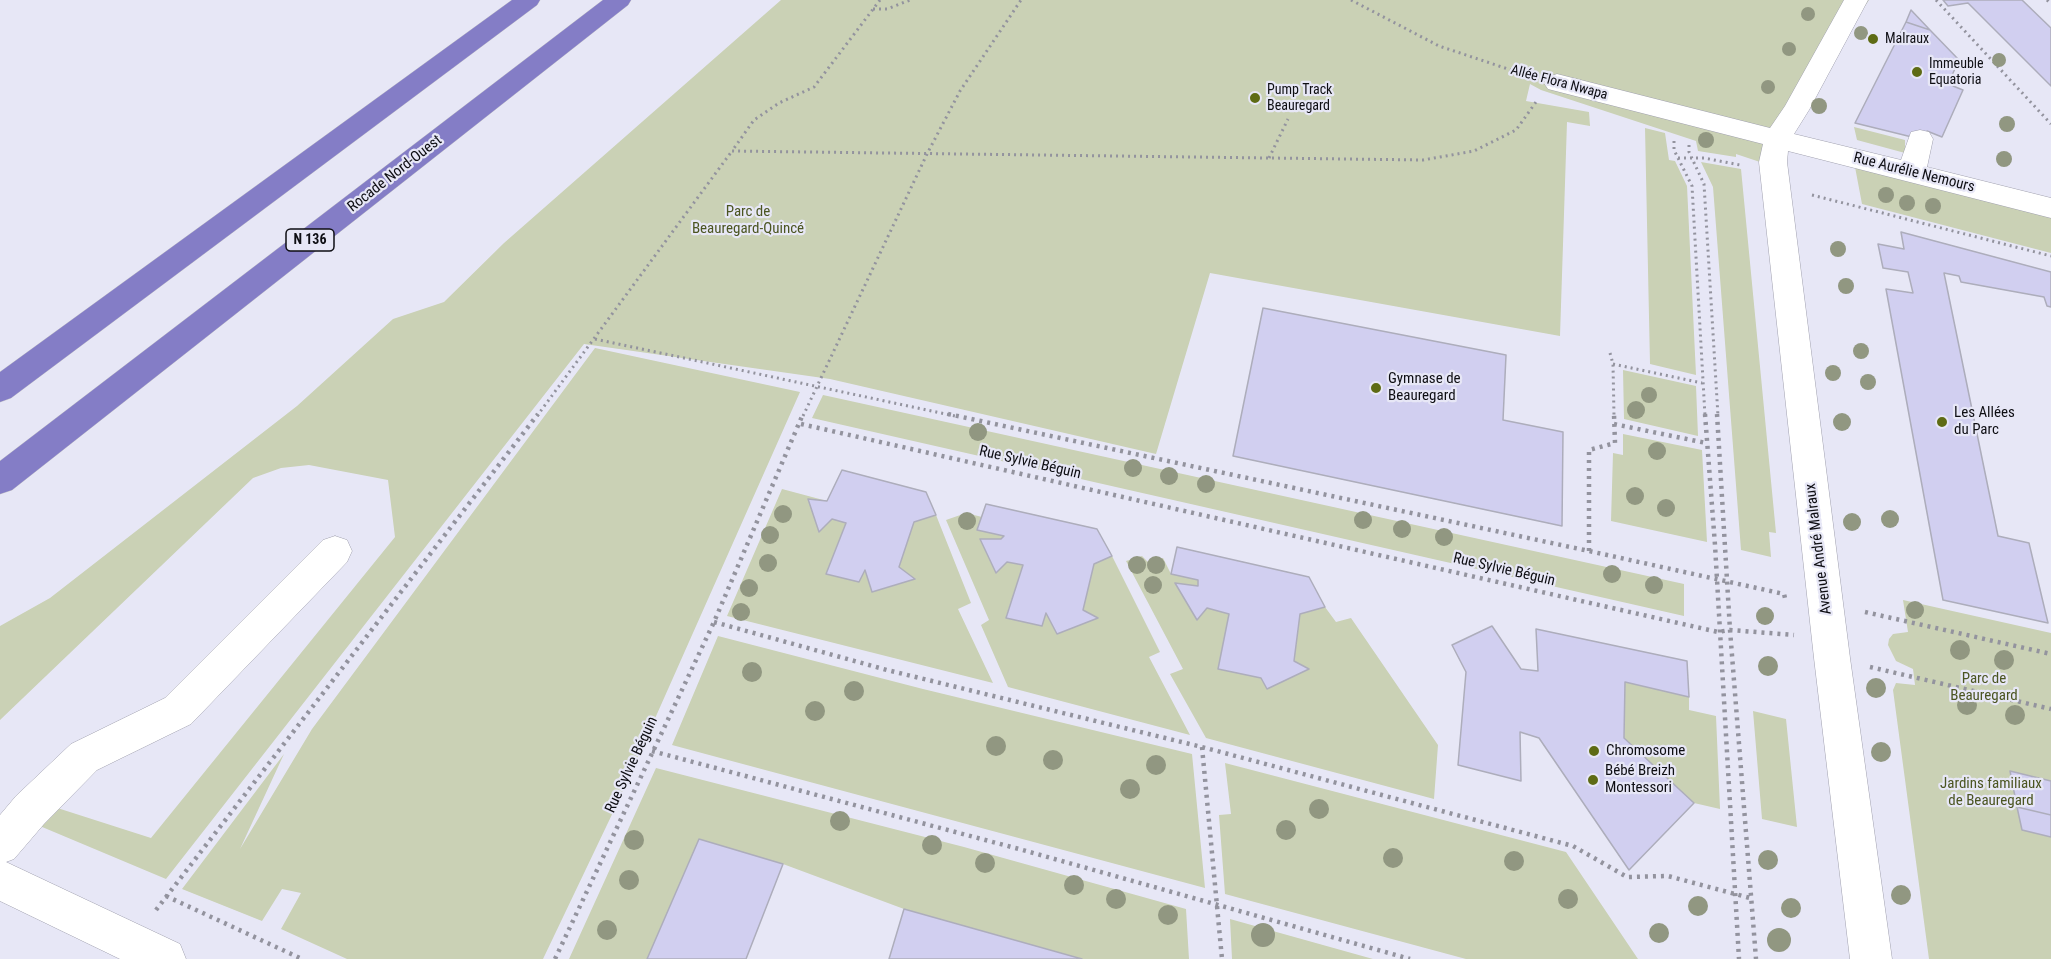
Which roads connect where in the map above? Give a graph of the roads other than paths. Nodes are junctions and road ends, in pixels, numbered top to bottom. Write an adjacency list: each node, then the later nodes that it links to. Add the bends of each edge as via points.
1 (528, 0): 9 (highway)
2 (619, 0): 10 (highway, Rocade Nord-Ouest / N 136)
3 (1856, 0): 6 (street, via 1796,110)
4 (1554, 82): 6 (street, Allée Flora Nwapa, via 1681,115)
5 (1920, 139): 7 (street)
6 (1775, 162): 7 (street, Rue Aurélie Nemours); 15 (street, Avenue André Malraux)
7 (1912, 173): 8 (street, Rue Aurélie Nemours)
8 (2051, 208)
9 (0, 389)
10 (0, 480)
11 (335, 551): 12 (street, via 178,711 84,757)
12 (0, 845)
13 (0, 880): 14 (street)
14 (146, 953)
15 (1871, 959)

